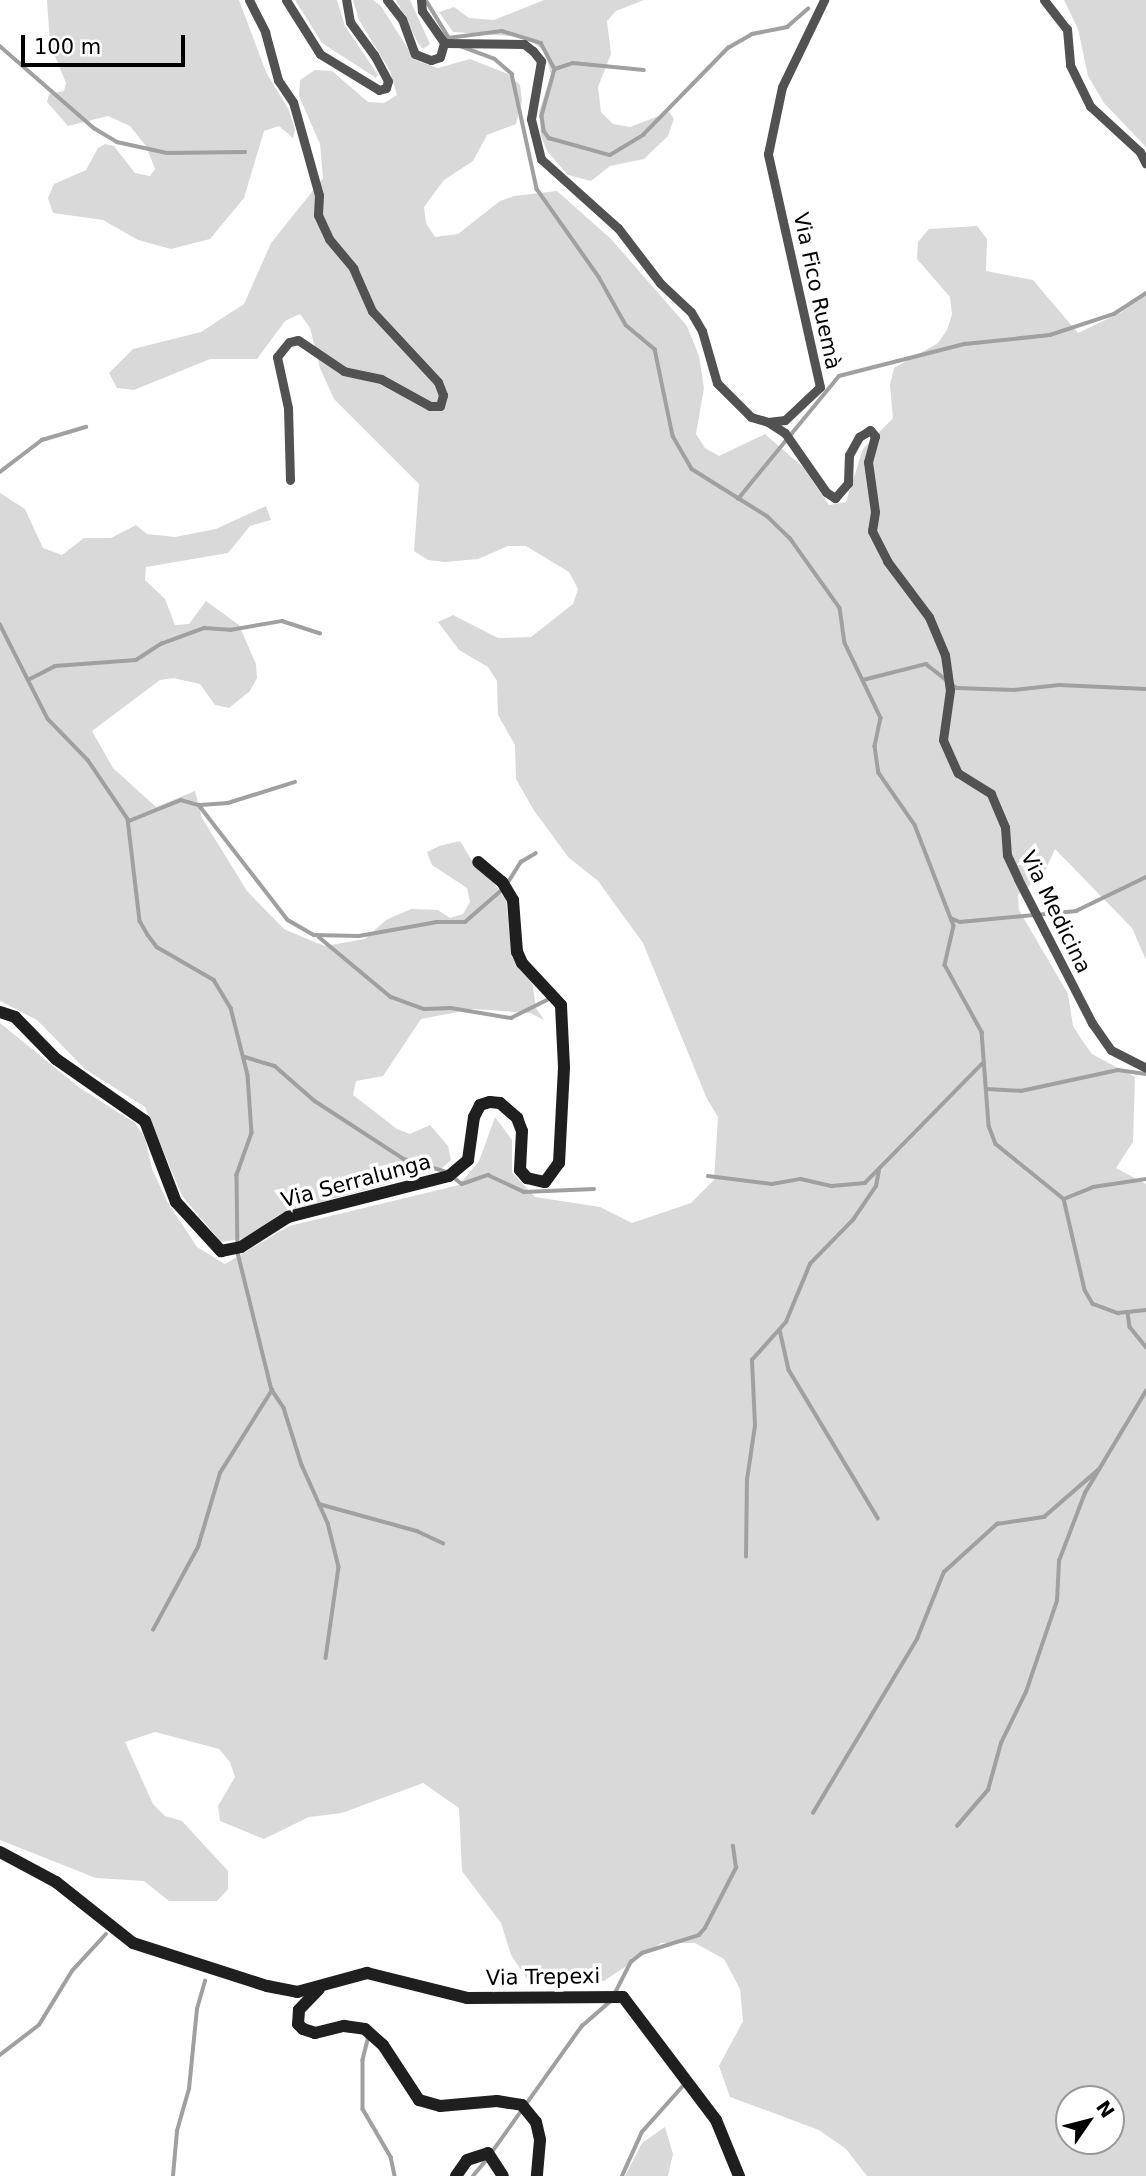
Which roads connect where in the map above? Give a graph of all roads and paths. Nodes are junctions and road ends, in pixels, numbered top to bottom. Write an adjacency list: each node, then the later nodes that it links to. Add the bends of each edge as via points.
1 (249, 0): 11 (street, via 265,32 278,80 293,102 318,195 318,215 353,268 372,311 438,382 443,395 440,406 430,407 381,379 344,371 298,340 289,342 276,357 288,408)
2 (286, 0): 3 (street, via 320,54 379,90 386,88 388,81 374,55 350,22)
3 (346, 0)
4 (387, 0): 8 (street, via 402,19 415,54 431,60 440,57)
5 (421, 0): 8 (street, via 422,11)
6 (824, 0): 10 (street, Via Fico Ruemà, via 782,87 768,154 820,387 785,420)
7 (1044, 0): 9 (street, via 1067,29 1070,65 1090,106 1140,152)
8 (444, 43): 10 (street, via 524,44 533,51 541,61 530,109 541,159 618,228 660,283 691,312 702,331 717,383 751,417)
9 (1146, 164)
10 (768, 422): 14 (street, Via Medicina, via 785,433 835,498 848,483 849,455 859,437 870,430 875,436 868,462 875,512 872,531 887,561 929,617 945,655 950,690 943,740 958,773 991,794 1005,827 1007,855 1092,1023 1111,1050)
11 (290, 480)
12 (478, 862): 13 (street, Via Serralunga, via 502,882 513,900 517,952 523,963 561,1004 564,1067 559,1163 545,1182 527,1178 520,1170 522,1131 517,1118 500,1103 489,1102 480,1105 474,1117 468,1160 449,1176 288,1217 241,1247 221,1251 176,1202 145,1121 56,1059 15,1017)
13 (0, 1012)
14 (1146, 1068)
15 (0, 1852): 16 (street, Via Trepexi, via 56,1882 133,1943 297,1992)
16 (319, 1989): 19 (street, via 299,2010 303,2029 314,2033 344,2026 365,2029 383,2045 419,2100 440,2106 497,2101 523,2105 536,2122 540,2140); 20 (street, Via Trepexi, via 367,1973 467,1998 623,1997 716,2120)
17 (456, 2176): 18 (street, via 467,2160 488,2153)
18 (503, 2176)
19 (537, 2176)
20 (739, 2176)

